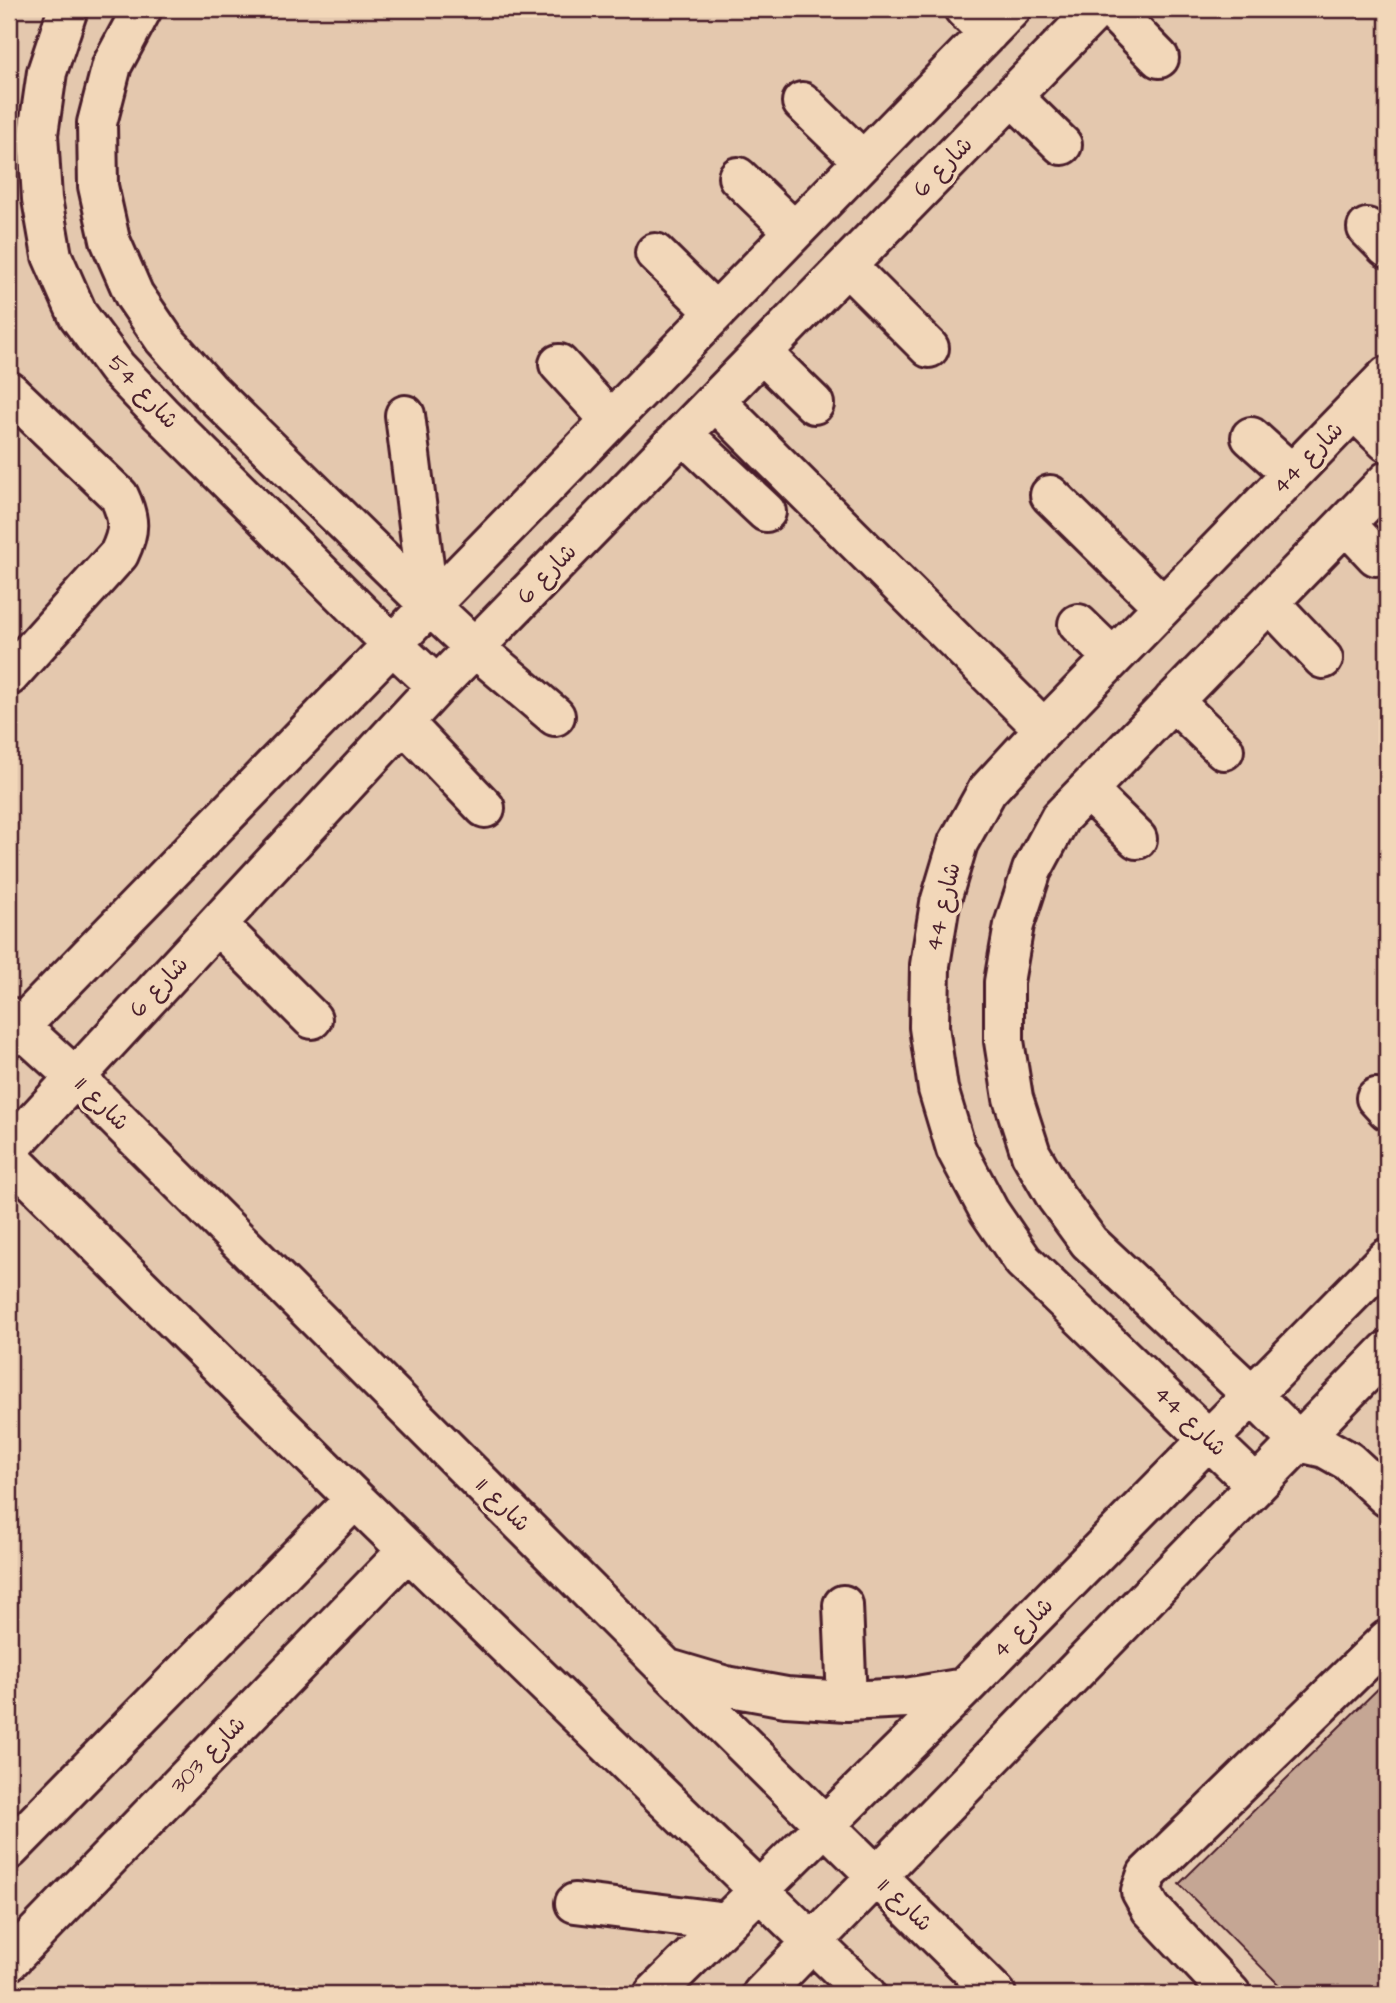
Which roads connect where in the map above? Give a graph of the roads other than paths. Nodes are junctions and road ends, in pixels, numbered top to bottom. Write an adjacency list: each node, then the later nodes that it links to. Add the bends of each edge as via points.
1 (68, 9): 39 (street, شارع 54, via 47,72 38,134 52,256 78,315 117,368)
2 (142, 9): 36 (street, via 112,65 97,122 98,186 110,240 134,295 164,339 209,390)
3 (1097, 9): 7 (street, شارع 6)
4 (1111, 9): 6 (street)
5 (988, 17): 10 (street)
6 (1159, 58)
7 (1012, 96): 9 (street); 14 (street, شارع 6)
8 (802, 102): 10 (street)
9 (1062, 145)
10 (863, 161): 12 (street)
11 (738, 177): 12 (street)
12 (794, 231): 15 (street)
13 (655, 253): 15 (street)
14 (847, 266): 16 (street); 17 (street, شارع 6)
15 (715, 312): 25 (street)
16 (929, 348)
17 (762, 353): 21 (street, شارع 6); 22 (street)
18 (559, 365): 25 (street)
19 (1387, 376): 23 (street, شارع 44)
20 (9, 391): 43 (street, via 119,496 128,525 119,554)
21 (715, 401): 26 (street, شارع 6); 48 (street)
22 (814, 404)
23 (1354, 410): 28 (street); 29 (street, شارع 44)
24 (405, 415): 36 (street)
25 (610, 421): 36 (street)
26 (683, 434): 32 (street); 40 (street, شارع 6)
27 (1251, 437): 29 (street)
28 (1387, 442)
29 (1292, 474): 37 (street, شارع 44)
30 (1387, 481): 33 (street)
31 (1050, 495): 37 (street)
32 (766, 512)
33 (1346, 524): 34 (street); 35 (street)
34 (1376, 556)
35 (1269, 603): 42 (street); 45 (street)
36 (429, 606): 39 (street); 40 (street)
37 (1163, 606): 41 (street, شارع 44)
38 (1078, 624): 41 (street)
39 (392, 644): 44 (street, شارع 54); 55 (street)
40 (475, 648): 44 (street, شارع 6); 46 (street)
41 (1113, 658): 48 (street, شارع 44)
42 (1323, 659)
43 (9, 676)
44 (437, 686): 47 (street, شارع 6)
45 (1173, 701): 49 (street); 50 (street)
46 (555, 716)
47 (404, 723): 51 (street); 53 (street, شارع 6)
48 (1044, 729): 62 (street, شارع 44, via 987,791 958,843 940,903 930,965 929,1027 938,1089 956,1149 989,1211 1023,1261)
49 (1224, 750)
50 (1087, 790): 52 (street); 61 (street, via 1054,828 1032,870 1014,925 1004,982 1004,1041 1013,1098 1031,1154 1089,1242)
51 (485, 808)
52 (1137, 839)
53 (217, 924): 54 (street); 56 (street, شارع 6)
54 (312, 1019)
55 (12, 1027): 56 (street, شارع 11)
56 (75, 1077): 57 (street, شارع 6); 70 (street, شارع 11)
57 (9, 1149)
58 (9, 1157): 66 (street)
59 (1387, 1258): 61 (street, شارع 4)
60 (1387, 1351): 63 (street)
61 (1252, 1395): 62 (street, شارع 4); 63 (street)
62 (1208, 1439): 64 (street, شارع 44); 71 (street, شارع 4)
63 (1299, 1442): 64 (street); 65 (street, via 1325,1448 1348,1461)
64 (1256, 1485): 75 (street)
65 (1387, 1497)
66 (355, 1499): 67 (street); 74 (street)
67 (408, 1550): 76 (street); 80 (street, شارع 303)
68 (842, 1605): 72 (street)
69 (1387, 1640): 85 (street, via 1147,1874 1141,1891 1151,1909)
70 (667, 1669): 72 (street, via 774,1695); 73 (street, شارع 11)
71 (964, 1688): 72 (street, via 906,1698); 73 (street, شارع 4)
72 (847, 1701)
73 (825, 1825): 75 (street, شارع 11); 76 (street, شارع 4)
74 (9, 1850)
75 (876, 1877): 79 (street); 84 (street, شارع 11)
76 (759, 1890): 78 (street, شارع 4); 79 (street)
77 (575, 1903): 78 (street)
78 (727, 1922): 81 (street, شارع 4)
79 (812, 1942): 82 (street); 83 (street)
80 (9, 1961)
81 (654, 1994)
82 (762, 1994)
83 (866, 1994)
84 (996, 1994)
85 (1231, 1994)

